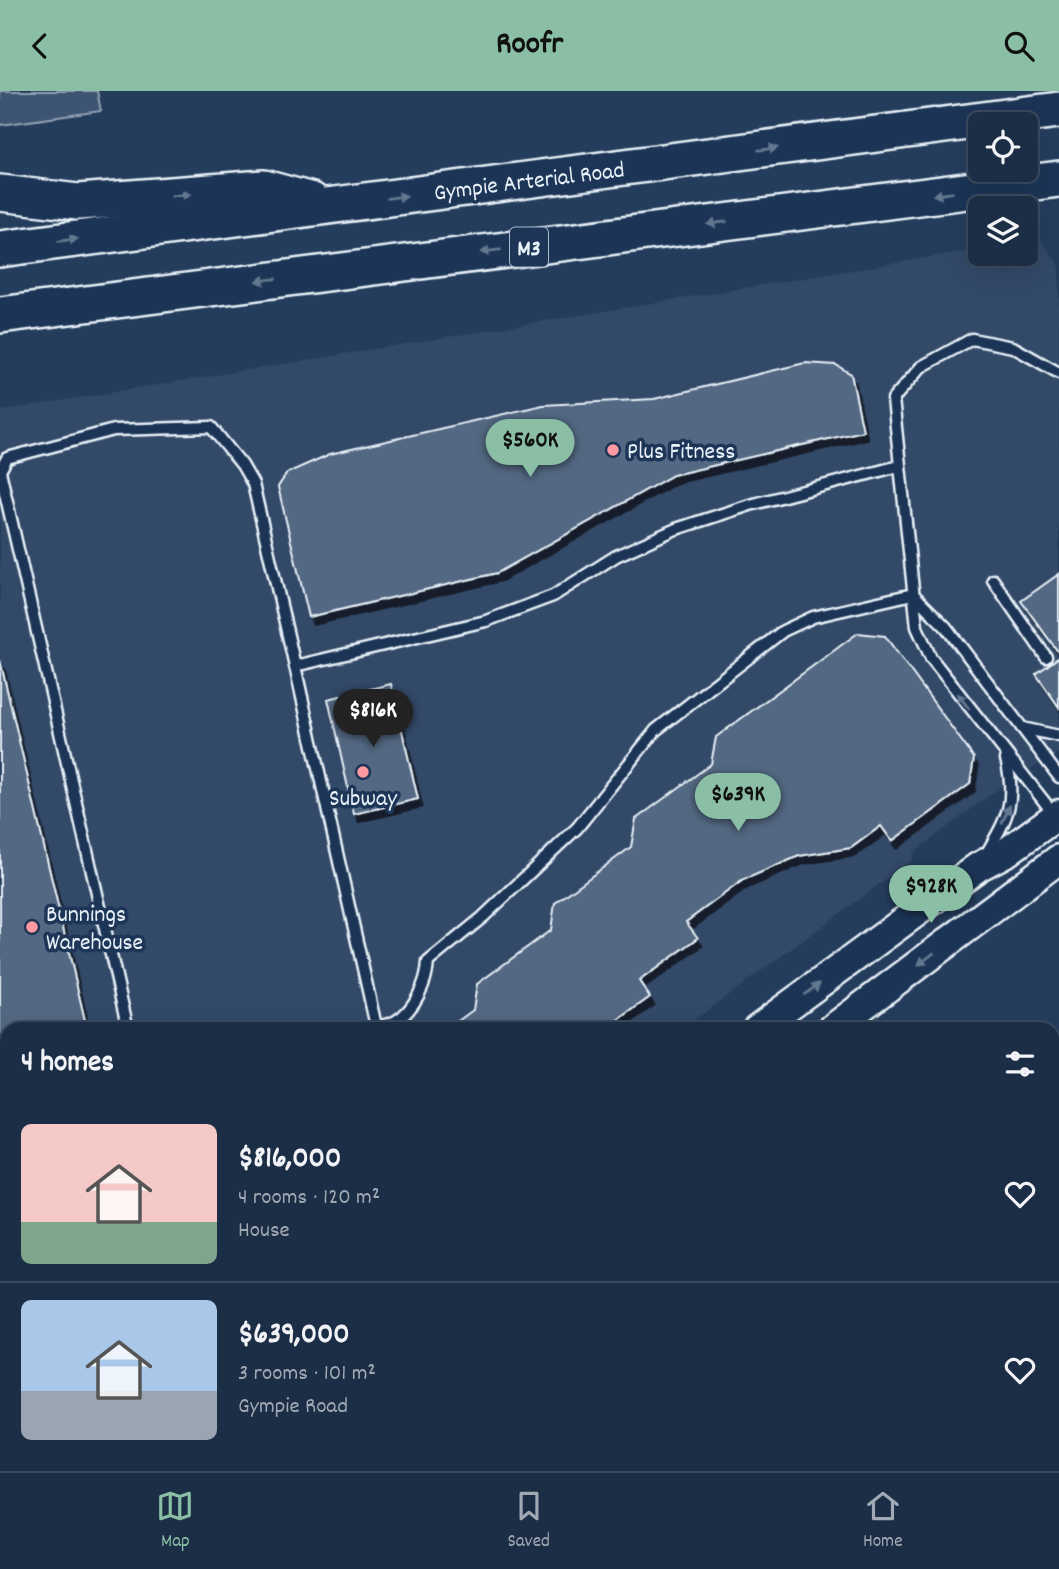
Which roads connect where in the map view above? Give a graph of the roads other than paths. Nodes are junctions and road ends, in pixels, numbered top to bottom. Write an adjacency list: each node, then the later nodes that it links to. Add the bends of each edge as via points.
1 (1059, 110): 4 (highway, Gympie Arterial Road, one-way to 1)
2 (1059, 179): 6 (highway, M3, one-way to 6)
3 (0, 193): 4 (highway, one-way to 4, via 78,202 264,188)
4 (329, 205): 5 (highway, Gympie Arterial Road, one-way to 4)
5 (0, 249)
6 (0, 315)
7 (1059, 373): 8 (lane, via 1013,347 972,339 921,367 893,399)
8 (899, 466): 10 (lane); 12 (lane, via 676,529 616,556 553,596 486,621)
9 (993, 580): 11 (lane)
10 (913, 594): 13 (lane, via 946,627); 15 (lane, one-way to 10, via 931,658 918,627); 22 (lane, via 813,617 783,631 656,730 577,828 428,962 428,973 410,1010)
11 (1045, 657)
12 (295, 666): 20 (lane, via 253,484 211,427 114,430 7,458 0,471); 21 (lane)
13 (1022, 728): 14 (lane); 16 (lane)
14 (1059, 736)
15 (1005, 755): 17 (lane); 19 (lane, one-way to 15, via 1010,810 1012,786)
16 (1059, 776)
17 (1058, 817): 19 (main road)
18 (1059, 859): 24 (main road, one-way to 24)
19 (978, 867): 23 (main road, one-way to 19)
20 (126, 1022)
21 (374, 1022)
22 (394, 1022)
23 (767, 1022)
24 (841, 1022)

